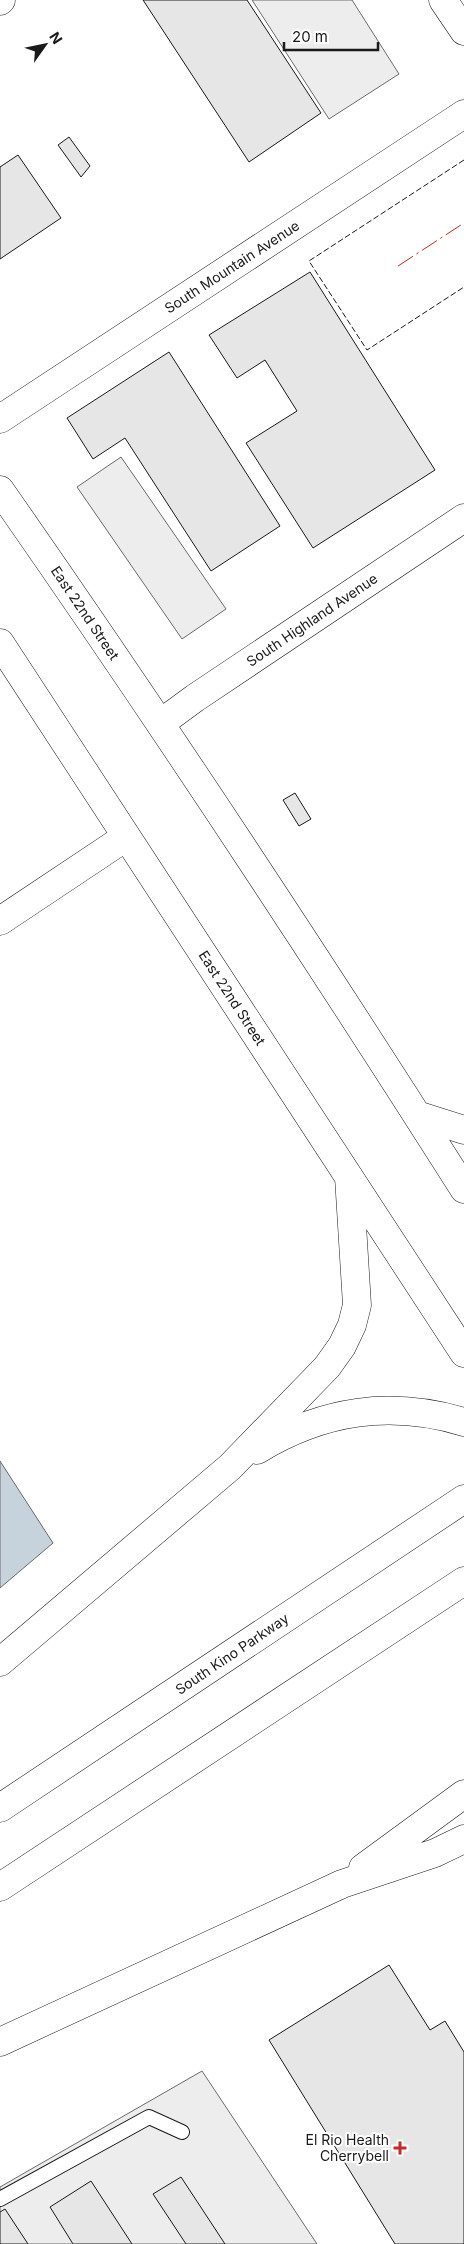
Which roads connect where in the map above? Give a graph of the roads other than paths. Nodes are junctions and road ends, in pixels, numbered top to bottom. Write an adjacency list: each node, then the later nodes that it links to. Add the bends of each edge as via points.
1 (444, 0): 2 (main road)
2 (464, 31)
3 (464, 114): 4 (main road, South Mountain Avenue)
4 (0, 419)
5 (0, 490): 8 (main road, East 22nd Street)
6 (464, 518): 8 (main road, South Highland Avenue)
7 (0, 643): 9 (main road, East 22nd Street)
8 (161, 723): 11 (main road, East 22nd Street)
9 (126, 837): 10 (main road); 13 (main road, East 22nd Street)
10 (0, 922)
11 (417, 1115): 12 (main road); 14 (main road, East 22nd Street)
12 (464, 1130)
13 (348, 1175): 15 (main road, East 22nd Street); 17 (main road, via 357,1305 352,1325 327,1367)
14 (464, 1189)
15 (464, 1352)
16 (464, 1422): 17 (main road, via 416,1412 386,1410 331,1417 273,1441)
17 (230, 1467): 20 (main road)
18 (464, 1499): 22 (main road, South Kino Parkway)
19 (464, 1581): 25 (main road)
20 (0, 1662)
21 (464, 1794): 24 (main road)
22 (0, 1808)
23 (464, 1839): 24 (main road, via 435,1853)
24 (342, 1884): 26 (main road)
25 (0, 1887)
26 (0, 2042)
27 (182, 2132): 28 (lane, via 150,2117)
28 (0, 2199)

